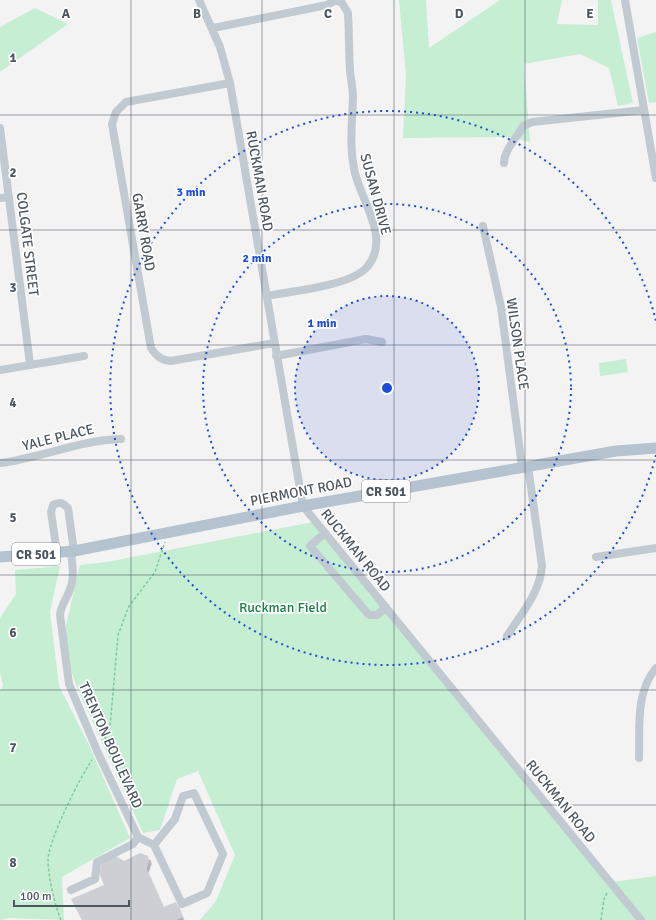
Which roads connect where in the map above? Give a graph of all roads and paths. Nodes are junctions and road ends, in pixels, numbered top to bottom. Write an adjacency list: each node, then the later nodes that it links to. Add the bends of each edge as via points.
1 (199, 0): 4 (street, RUCKMAN ROAD)
2 (337, 0): 4 (street, via 327,5); 13 (street, SUSAN DRIVE, via 348,13 353,96 352,161 376,232 376,250 368,266 348,280)
3 (625, 0): 6 (street)
4 (213, 28): 5 (street, RUCKMAN ROAD)
5 (230, 84): 13 (street, RUCKMAN ROAD); 15 (street, GARRY ROAD, via 126,102 116,112 112,124 151,348 154,353 171,361)
6 (644, 110): 8 (street, via 532,122 523,126 504,155); 9 (street)
7 (0, 128): 10 (street, COLGATE STREET)
8 (504, 163)
9 (656, 178)
10 (9, 196): 11 (street); 18 (street, COLGATE STREET)
11 (0, 198)
12 (483, 226): 23 (street, WILSON PLACE, via 501,307)
13 (267, 296): 15 (street, RUCKMAN ROAD)
14 (382, 342): 17 (street, via 366,339)
15 (274, 343): 17 (street, RUCKMAN ROAD)
16 (84, 356): 18 (street)
17 (276, 356): 24 (street, RUCKMAN ROAD)
18 (30, 364): 19 (street)
19 (0, 370)
20 (121, 439): 22 (street, YALE PLACE, via 105,439)
21 (656, 448): 23 (main road, PIERMONT ROAD / CR 501, via 616,451)
22 (0, 463)
23 (525, 467): 24 (main road, PIERMONT ROAD / CR 501); 33 (street, WILSON PLACE, via 542,566 541,576 533,597)
24 (303, 506): 25 (main road, PIERMONT ROAD / CR 501); 26 (street, RUCKMAN ROAD)
25 (168, 532): 28 (main road, PIERMONT ROAD / CR 501); 35 (path, via 155,572 129,606 118,635 110,727)
26 (325, 533): 32 (street, RUCKMAN ROAD); 32 (street, via 310,546 366,613 374,616)
27 (656, 548): 31 (street)
28 (72, 551): 29 (main road, PIERMONT ROAD / CR 501); 29 (street, TRENTON BOULEVARD, via 68,508 58,502 53,505 51,512); 35 (street, TRENTON BOULEVARD, via 73,576 70,589 61,605 62,642 68,684)
29 (57, 553): 30 (main road, PIERMONT ROAD / CR 501)
30 (0, 557)
31 (596, 557)
32 (386, 608): 39 (street, RUCKMAN ROAD)
33 (507, 636)
34 (656, 668): 36 (street, via 646,683 643,694)
35 (98, 753): 37 (street, TRENTON BOULEVARD); 41 (path, via 77,783 52,841 48,860)
36 (639, 758)
37 (138, 837): 38 (street); 40 (street, via 133,844 97,862 95,879)
38 (154, 844): 38 (street, via 182,904 207,893 223,854 194,792 183,796 175,819)
39 (612, 884): 42 (path, via 604,899); 43 (street, RUCKMAN ROAD)
40 (71, 890)
41 (61, 920)
42 (601, 920)
43 (641, 920)

